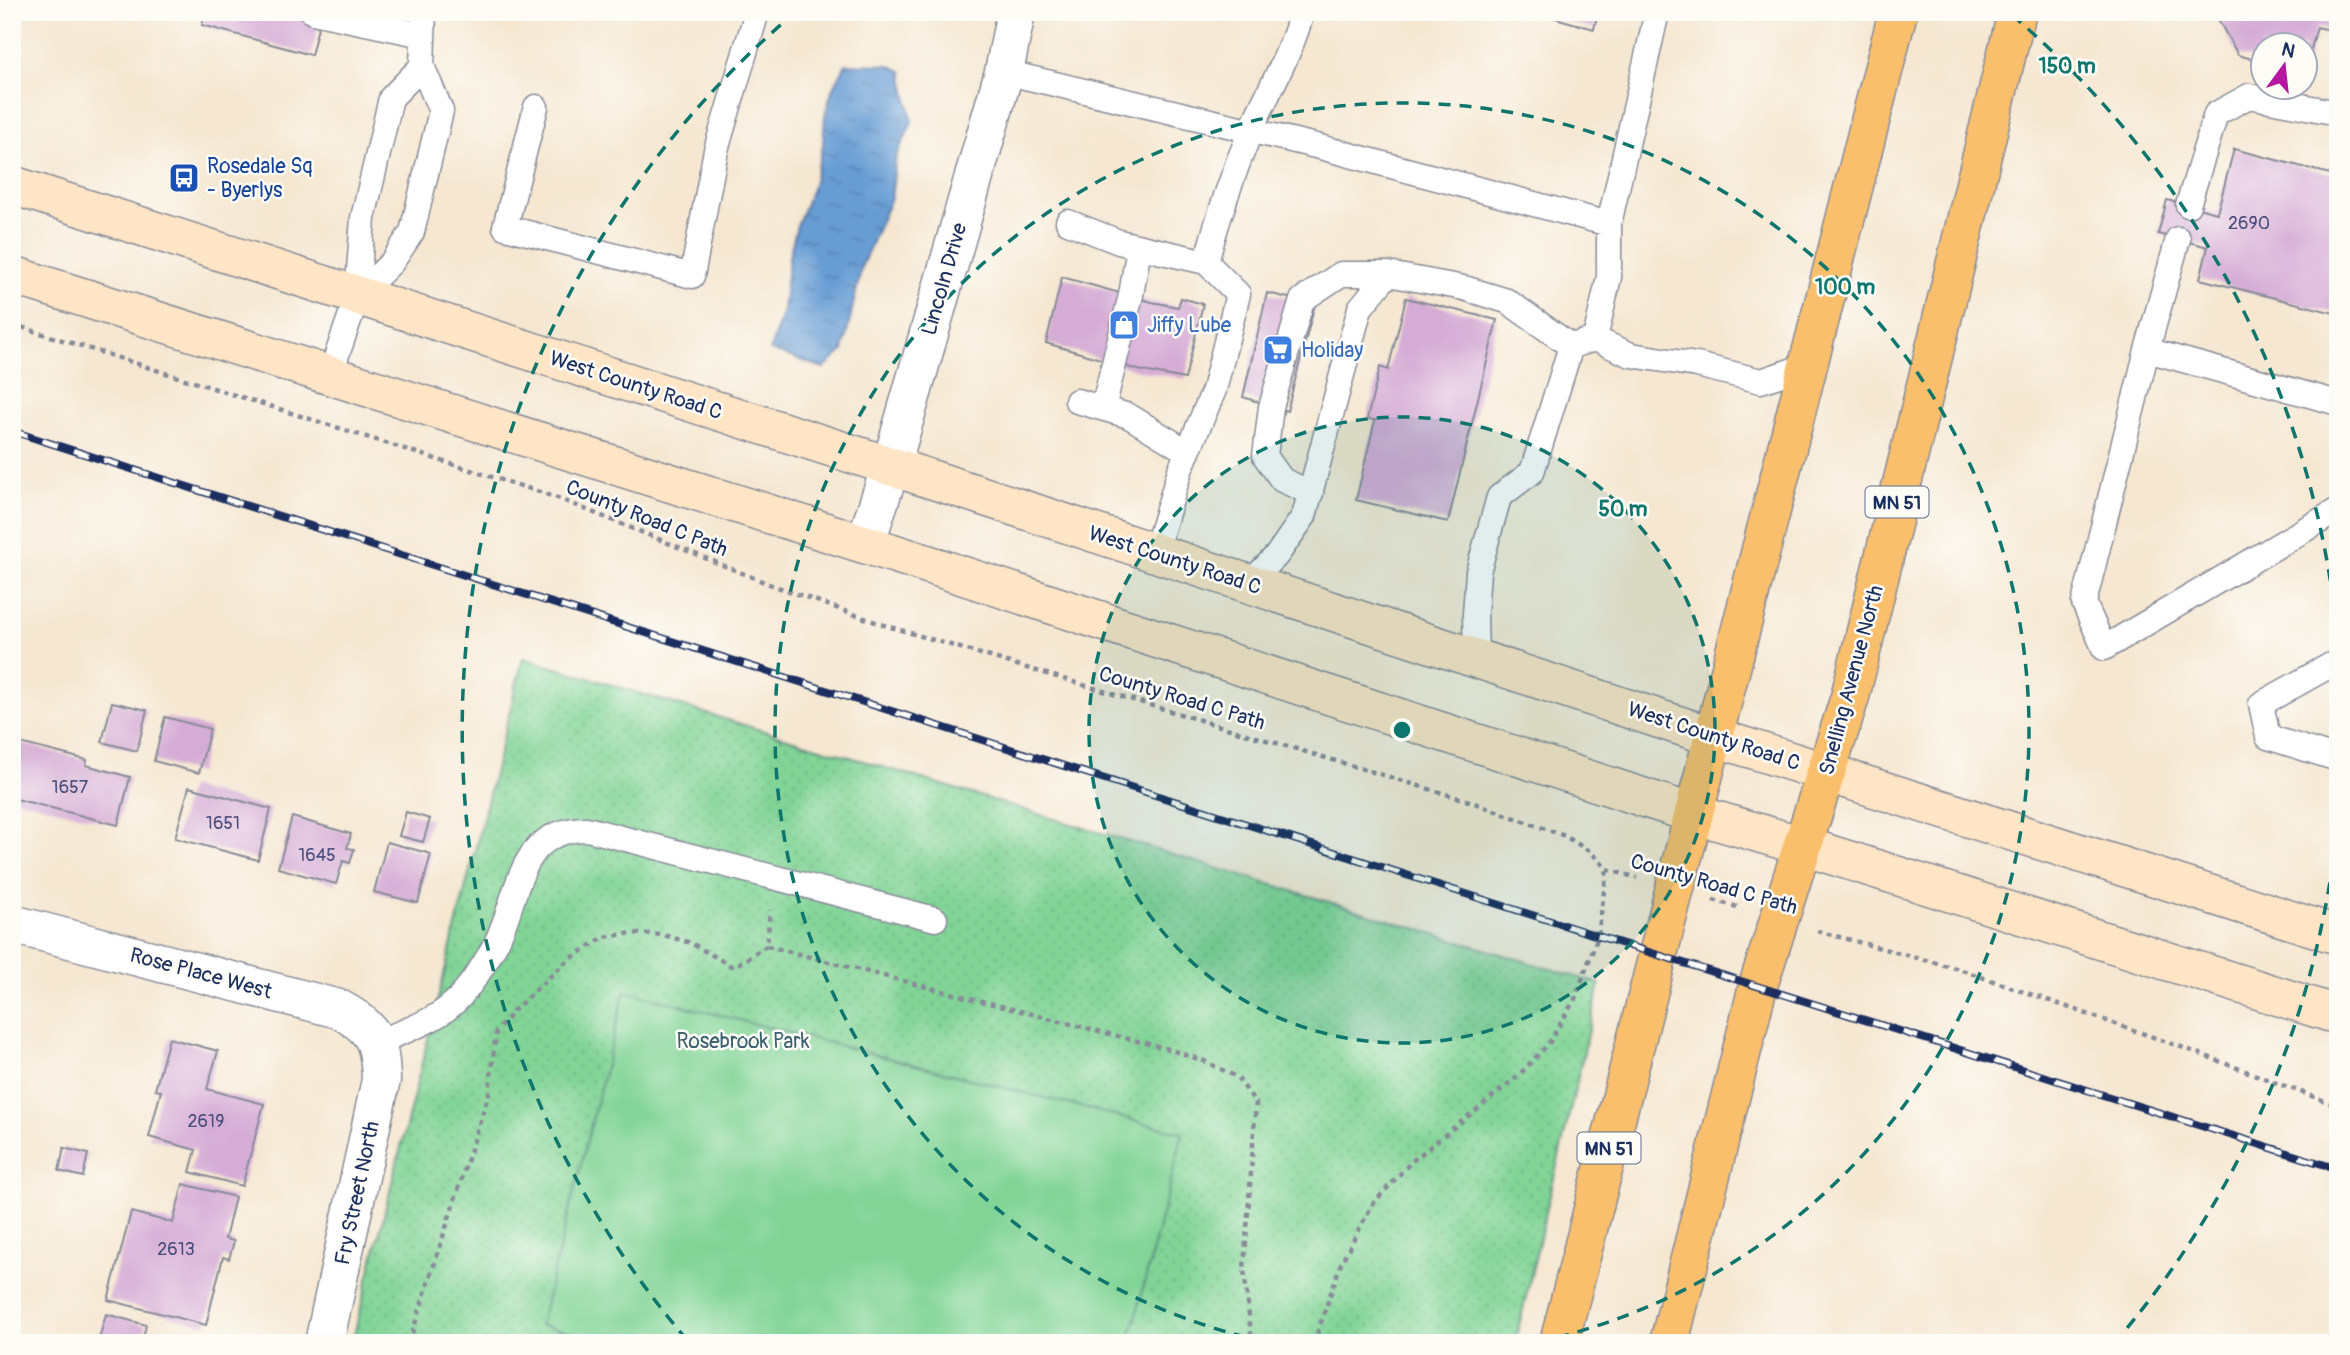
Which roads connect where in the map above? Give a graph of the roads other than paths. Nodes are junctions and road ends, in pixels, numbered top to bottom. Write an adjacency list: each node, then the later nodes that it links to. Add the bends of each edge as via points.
1 (313, 12): 8 (lane)
2 (757, 12): 11 (lane, via 716,150 692,276 505,227)
3 (1016, 12): 10 (street, Lincoln Drive)
4 (1302, 12): 13 (lane, via 1296,36)
5 (1657, 12): 17 (lane)
6 (1898, 12): 27 (highway, MN 51)
7 (2017, 12): 43 (highway, Snelling Avenue North / MN 51, via 1850,697)
8 (424, 24): 9 (lane)
9 (422, 66): 23 (lane, via 391,98 363,218); 23 (lane, via 441,111 412,232 392,262)
10 (1004, 72): 13 (lane); 33 (street, Lincoln Drive)
11 (536, 107)
12 (2338, 113): 15 (lane, via 2249,96 2216,114)
13 (1251, 130): 17 (lane); 20 (lane)
14 (12, 185): 23 (main road, West County Road C)
15 (2188, 205)
16 (1068, 222): 19 (lane)
17 (1609, 224): 24 (lane, via 1609,277)
18 (2178, 239): 26 (lane)
19 (1139, 247): 20 (lane); 31 (lane)
20 (1206, 262): 32 (lane, via 1238,294 1214,390)
21 (1388, 274): 25 (lane, via 1507,301); 34 (lane, via 1360,308); 34 (lane, via 1342,274 1302,300 1271,407 1265,456 1282,480)
22 (12, 275): 28 (main road)
23 (357, 297): 28 (lane); 33 (main road, West County Road C)
24 (1595, 339): 25 (lane); 27 (lane, via 1631,355 1761,381)
25 (1571, 346): 39 (lane, via 1532,472 1499,497 1479,572)
26 (2147, 350): 30 (lane); 35 (lane, via 2084,603 2104,648)
27 (1808, 365): 41 (highway, MN 51)
28 (330, 375): 36 (main road)
29 (1077, 401): 31 (lane)
30 (2338, 403)
31 (1102, 408): 32 (lane, via 1129,416)
32 (1188, 452): 37 (lane)
33 (891, 466): 36 (street, Lincoln Drive); 37 (main road, West County Road C)
34 (1311, 493): 38 (lane, via 1304,516 1277,555)
35 (2338, 510)
36 (865, 544): 44 (main road)
37 (1155, 553): 38 (main road, West County Road C)
38 (1249, 584): 39 (main road, West County Road C)
39 (1476, 659): 41 (main road, West County Road C)
40 (2338, 661): 42 (lane, via 2260,704 2268,737)
41 (1714, 737): 43 (main road, West County Road C); 44 (highway, MN 51)
42 (2338, 759)
43 (1827, 771): 45 (highway, Snelling Avenue North / MN 51); 48 (main road, West County Road C)
44 (1694, 814): 45 (main road); 52 (highway, MN 51)
45 (1803, 846): 49 (main road); 53 (highway, Snelling Avenue North / MN 51, via 1758,986)
46 (935, 919): 50 (lane, via 587,829 568,829 536,847 523,868 496,942 459,998 434,1019)
47 (12, 924): 50 (street, Rose Place West, via 339,1009 363,1022)
48 (2338, 935)
49 (2338, 1015)
50 (376, 1043): 51 (street, Fry Street North, via 381,1080)
51 (324, 1343)
52 (1559, 1343)
53 (1669, 1343)

